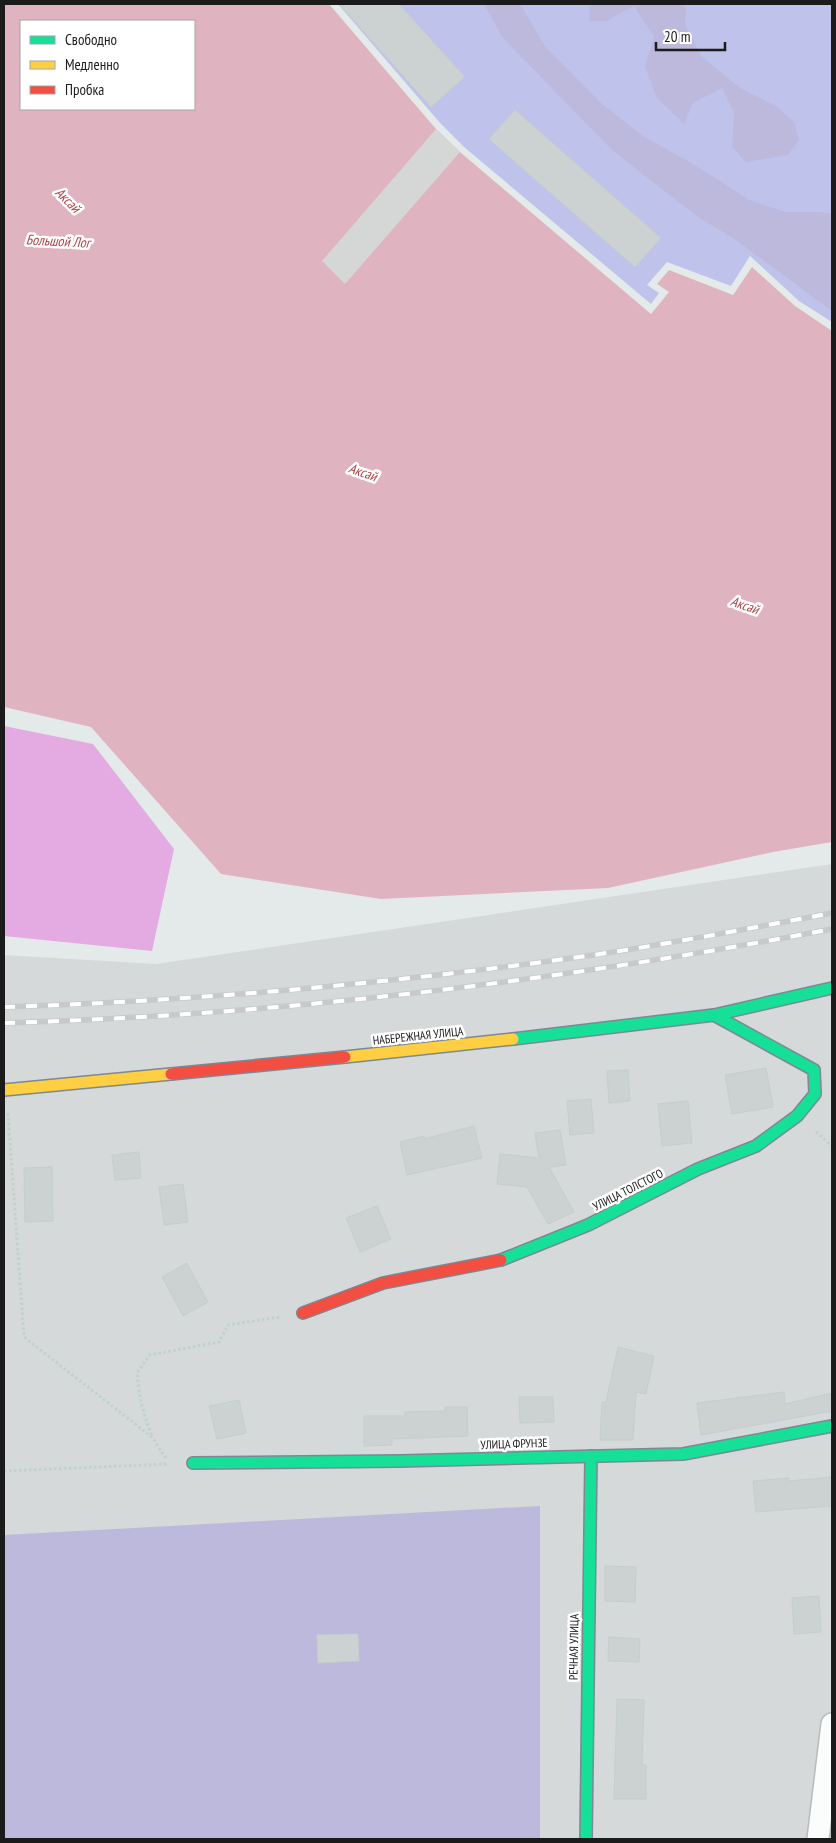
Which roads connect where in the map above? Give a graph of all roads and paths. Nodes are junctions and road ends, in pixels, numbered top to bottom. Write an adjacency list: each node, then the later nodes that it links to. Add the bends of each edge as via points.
1 (832, 988): 2 (street, НАБЕРЕЖНАЯ УЛИЦА)
2 (714, 1015): 3 (street, НАБЕРЕЖНАЯ УЛИЦА, via 458,1046); 4 (street, УЛИЦА ТОЛСТОГО, via 814,1070 815,1094 797,1116 756,1146 698,1169 588,1225 501,1260 383,1283)
3 (5, 1090): 6 (path, via 24,1337)
4 (303, 1314): 6 (path, via 228,1325 219,1342 150,1355 137,1373 145,1419)
5 (832, 1426): 7 (street, УЛИЦА ФРУНЗЕ, via 682,1454)
6 (153, 1438): 8 (path, via 165,1457)
7 (590, 1456): 8 (street, УЛИЦА ФРУНЗЕ); 11 (street, РЕЧНАЯ УЛИЦА)
8 (194, 1463): 9 (path)
9 (4, 1471)
10 (832, 1724): 12 (street)
11 (586, 1839)
12 (818, 1839)

